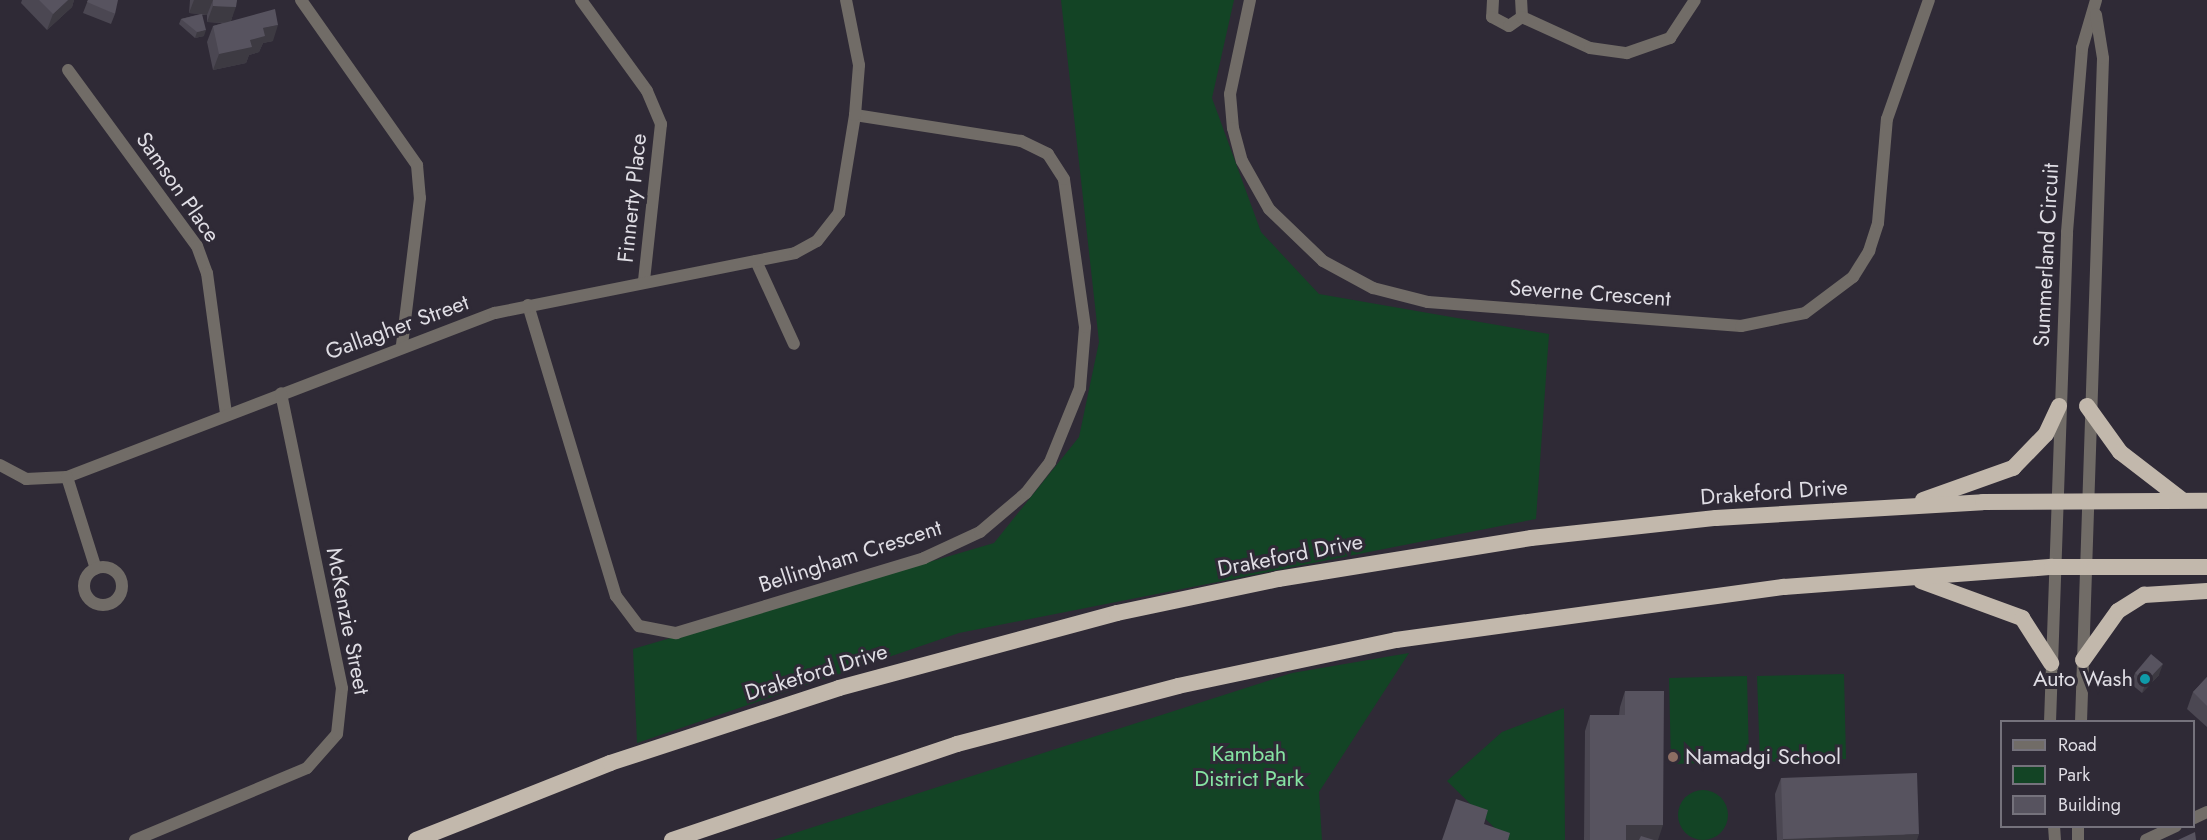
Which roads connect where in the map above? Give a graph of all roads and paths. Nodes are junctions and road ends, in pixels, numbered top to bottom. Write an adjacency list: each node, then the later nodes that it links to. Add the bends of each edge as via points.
1 (301, 0): 18 (street, via 417,165 420,198)
2 (580, 0): 15 (street, Finnerty Place, via 647,91 661,124)
3 (846, 0): 13 (street, Gallagher Street, via 859,65)
4 (1250, 0): 8 (street, Severne Crescent, via 1230,94 1242,161 1269,209 1323,261 1374,288 1428,302 1741,326 1774,323 1822,303 1853,277 1869,251 1878,223 1887,119)
5 (1493, 0): 11 (street, via 1492,17 1499,24 1509,26)
6 (1521, 0): 11 (street)
7 (1695, 0): 11 (street, via 1670,38 1627,53 1590,48)
8 (1929, 0)
9 (2096, 0): 10 (street, Summerland Circuit)
10 (2096, 15): 20 (street, Summerland Circuit, via 2082,48); 21 (street, Summerland Circuit, via 2103,58)
11 (1522, 17)
12 (68, 70): 22 (street, Samson Place, via 197,246 207,273)
13 (855, 115): 14 (street, Gallagher Street, via 839,213 817,241 795,253); 16 (street, Bellingham Crescent, via 1021,141 1048,154 1064,179 1085,327 1080,388 1050,462 1026,493 980,532 924,558 676,633 639,626 616,596)
14 (756, 261): 15 (street, Gallagher Street); 17 (street)
15 (644, 281): 16 (street, Gallagher Street)
16 (528, 305): 18 (street, Gallagher Street)
17 (794, 344)
18 (402, 345): 19 (street, Gallagher Street)
19 (281, 393): 22 (street, Gallagher Street); 41 (street, McKenzie Street, via 342,688 337,734 308,768)
20 (2059, 406): 26 (street, Summerland Circuit); 29 (highway, via 2046,434 2013,468)
21 (2088, 406): 25 (highway, via 2120,452); 27 (street, Summerland Circuit)
22 (226, 414): 24 (street, Gallagher Street)
23 (0, 465): 24 (street, Gallagher Street, via 26,479)
24 (67, 477): 33 (street)
25 (2183, 500): 27 (highway, Drakeford Drive); 28 (highway, Drakeford Drive)
26 (2058, 501): 27 (highway, Drakeford Drive); 29 (highway, Drakeford Drive); 30 (street, Summerland Circuit)
27 (2086, 501): 31 (street, Summerland Circuit)
28 (2207, 501)
29 (1908, 506): 42 (highway, Drakeford Drive, via 1716,518 1531,538 1278,579 1117,613 955,654 723,724)
30 (2052, 567): 31 (highway); 34 (highway); 37 (street, Summerland Circuit)
31 (2085, 567): 32 (highway); 36 (street, Summerland Circuit)
32 (2207, 567)
33 (96, 569)
34 (1913, 578): 37 (highway, via 2022,618); 43 (highway, via 1654,601 1287,662 957,744)
35 (2207, 591): 36 (highway, via 2144,595 2118,610)
36 (2083, 660): 39 (street, Summerland Circuit)
37 (2050, 663): 38 (street, Summerland Circuit)
38 (2050, 720)
39 (2081, 720)
40 (2172, 828): 44 (street)
41 (135, 840)
42 (416, 840)
43 (672, 840)
44 (2146, 840)

